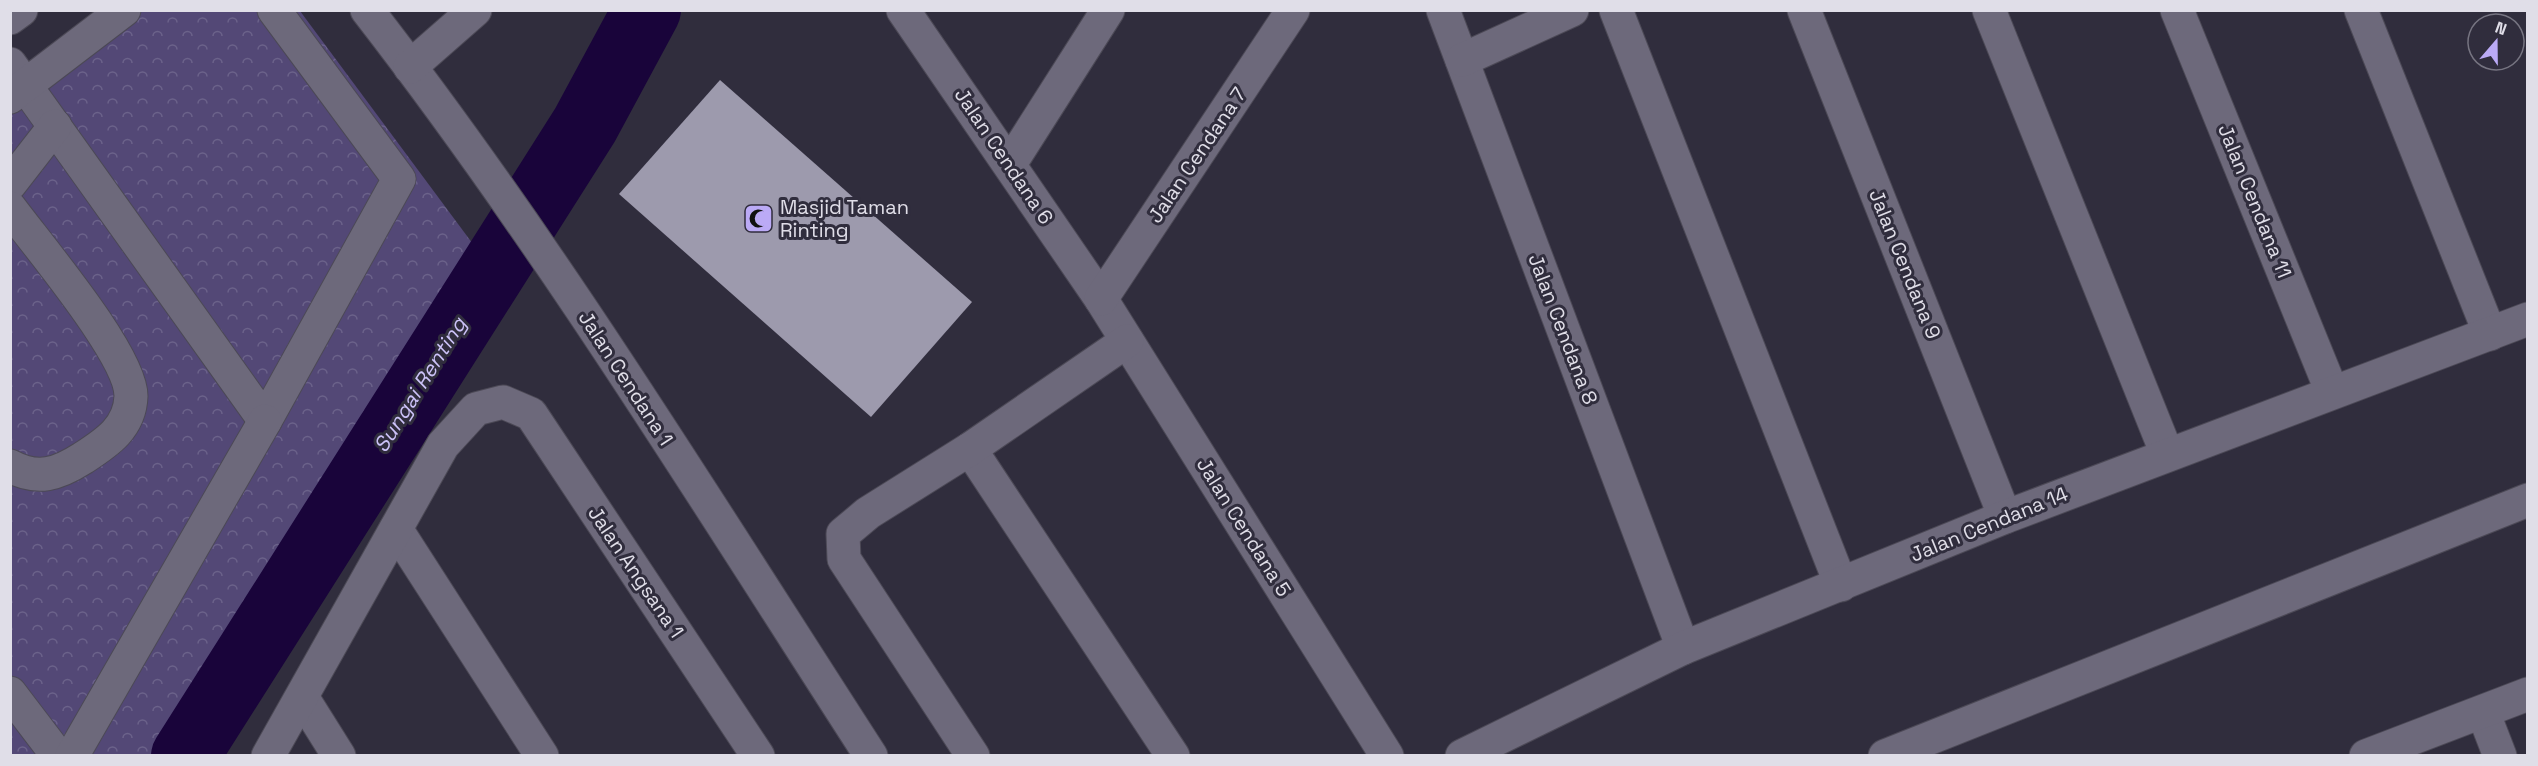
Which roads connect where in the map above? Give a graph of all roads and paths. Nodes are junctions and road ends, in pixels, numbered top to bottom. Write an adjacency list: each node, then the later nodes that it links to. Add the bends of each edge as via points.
1 (21, 10): 15 (street)
2 (124, 10): 19 (street)
3 (274, 10): 29 (street, via 399,179)
4 (367, 10): 18 (street, Jalan Cendana 1)
5 (475, 10): 18 (street)
6 (1108, 10): 21 (street)
7 (1293, 10): 24 (street, Jalan Cendana 7)
8 (1443, 10): 17 (street, Jalan Cendana 8)
9 (1572, 10): 17 (street)
10 (1616, 10): 36 (street)
11 (1804, 10): 34 (street, Jalan Cendana 9)
12 (1989, 10): 31 (street)
13 (2177, 10): 28 (street, Jalan Cendana 11)
14 (2361, 10): 26 (street)
15 (10, 18)
16 (914, 18): 21 (street, Jalan Cendana 6)
17 (1462, 60): 37 (street, Jalan Cendana 8)
18 (411, 67): 48 (street, Jalan Cendana 1, via 562,280)
19 (16, 82): 20 (street)
20 (55, 126): 22 (street); 29 (street)
21 (1010, 165): 24 (street, Jalan Cendana 6)
22 (10, 184)
23 (10, 208): 32 (street, via 104,334 127,373 131,397 124,423 113,440 60,473 34,475)
24 (1101, 299): 27 (street, Jalan Cendana 5)
25 (2528, 319): 26 (street, Jalan Cendana 14)
26 (2490, 334): 28 (street, Jalan Cendana 14)
27 (1127, 341): 30 (street); 51 (street, Jalan Cendana 5)
28 (2332, 392): 31 (street, Jalan Cendana 14)
29 (265, 421): 43 (street)
30 (970, 449): 49 (street, via 868,513 843,534 844,559); 50 (street)
31 (2167, 454): 34 (street, Jalan Cendana 14)
32 (10, 466)
33 (2528, 500): 53 (street)
34 (2006, 517): 36 (street, Jalan Cendana 14)
35 (396, 529): 40 (street); 46 (street); 47 (street, Jalan Angsana 1, via 443,445 476,409 503,402 531,414)
36 (1841, 585): 37 (street, Jalan Cendana 14)
37 (1683, 648): 52 (street, Jalan Cendana 14)
38 (10, 693): 42 (street)
39 (2528, 694): 41 (street)
40 (302, 697): 44 (street); 45 (street)
41 (2483, 712): 54 (street); 55 (street)
42 (58, 756)
43 (72, 756)
44 (268, 756)
45 (339, 756)
46 (542, 756)
47 (758, 756)
48 (871, 756)
49 (973, 756)
50 (1173, 756)
51 (1387, 756)
52 (1462, 756)
53 (1885, 756)
54 (2366, 756)
55 (2500, 756)

